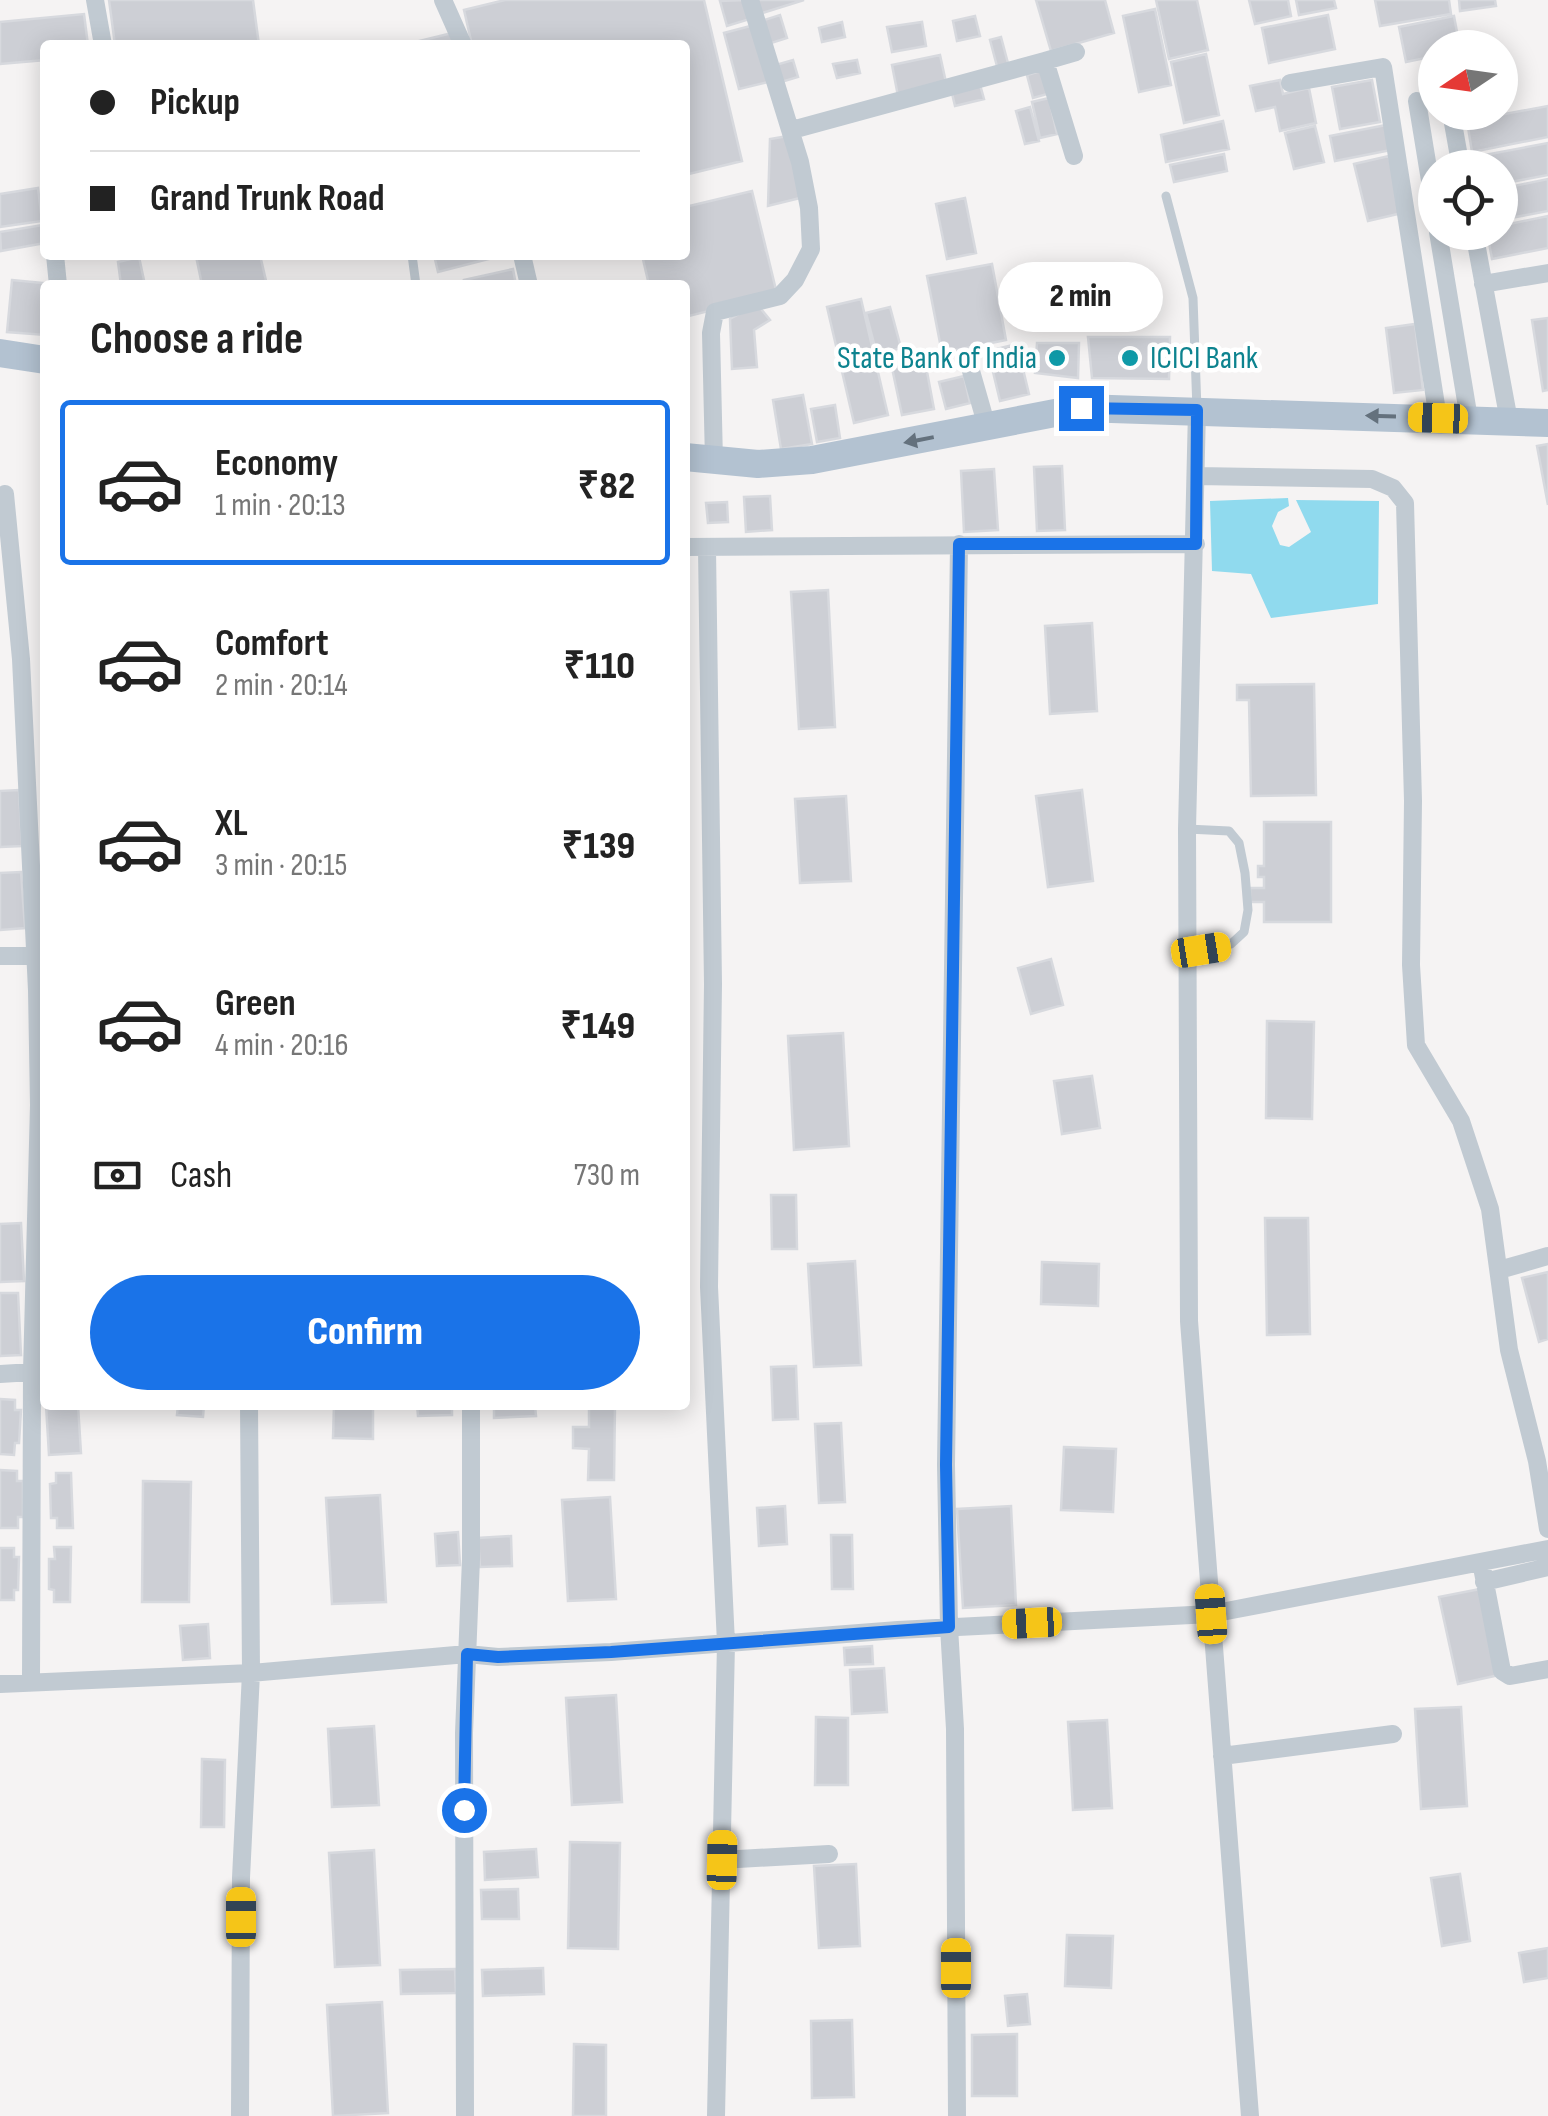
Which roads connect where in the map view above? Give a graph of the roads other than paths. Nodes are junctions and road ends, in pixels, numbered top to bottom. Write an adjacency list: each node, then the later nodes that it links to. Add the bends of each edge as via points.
1 (95, 0): 4 (street)
2 (443, 0): 5 (street)
3 (750, 0): 10 (street)
4 (102, 40)
5 (461, 40)
6 (1076, 52): 7 (street)
7 (1045, 61): 10 (street); 12 (street)
8 (1290, 84): 22 (street, via 1383,67)
9 (1417, 101): 11 (street)
10 (792, 130): 28 (street, via 806,185 811,249 780,296 715,312)
11 (1425, 150)
12 (1074, 156)
13 (1166, 196): 21 (lane, via 1193,298)
14 (1441, 250): 23 (street)
15 (1477, 250): 17 (street)
16 (1548, 273): 17 (street)
17 (1483, 284): 24 (street)
18 (0, 353): 20 (main road)
19 (967, 357): 26 (street)
20 (40, 359)
21 (1197, 410): 22 (main road, one-way to 21); 26 (main road, via 1081,408); 29 (street)
22 (1438, 418): 23 (main road)
23 (1469, 419): 24 (main road)
24 (1509, 421): 25 (main road)
25 (1548, 423)
26 (987, 426): 28 (main road, one-way to 28, via 812,460)
27 (690, 458): 28 (main road)
28 (714, 461)
29 (1196, 476): 32 (street); 43 (street, via 1372,479 1393,488 1404,503 1416,1046 1462,1121 1490,1209)
30 (5, 494): 36 (street)
31 (959, 544): 32 (street); 34 (street); 54 (street)
32 (1196, 544): 35 (street)
33 (690, 547): 34 (street)
34 (707, 548): 55 (street, via 710,1287)
35 (1187, 829): 37 (street); 37 (lane, via 1229,831 1239,842 1248,910 1244,932 1231,944)
36 (38, 877): 39 (street)
37 (1188, 952): 53 (street, via 1189,1321)
38 (0, 956): 39 (street)
39 (36, 956): 40 (street)
40 (40, 1055)
41 (40, 1158): 44 (street)
42 (1548, 1256): 43 (street)
43 (1498, 1270): 48 (street)
44 (32, 1372): 45 (street); 59 (street)
45 (0, 1374)
46 (249, 1410): 58 (street)
47 (471, 1410): 56 (street)
48 (1547, 1518)
49 (1548, 1548): 50 (street)
50 (1480, 1562): 52 (street); 53 (street)
51 (1548, 1567): 52 (street)
52 (1484, 1582): 57 (street, via 1502,1671 1510,1676)
53 (1211, 1614): 54 (street); 62 (street)
54 (949, 1627): 55 (street); 68 (street)
55 (726, 1644): 56 (street); 64 (street)
56 (467, 1654): 58 (street); 66 (street)
57 (1548, 1669)
58 (252, 1673): 59 (street); 65 (street, via 241,1878)
59 (31, 1683): 60 (street)
60 (0, 1684)
61 (1394, 1734): 62 (street)
62 (1222, 1756): 69 (street)
63 (829, 1854): 64 (street)
64 (722, 1860): 67 (street)
65 (240, 2116)
66 (465, 2116)
67 (716, 2116)
68 (957, 2116)
69 (1250, 2116)

